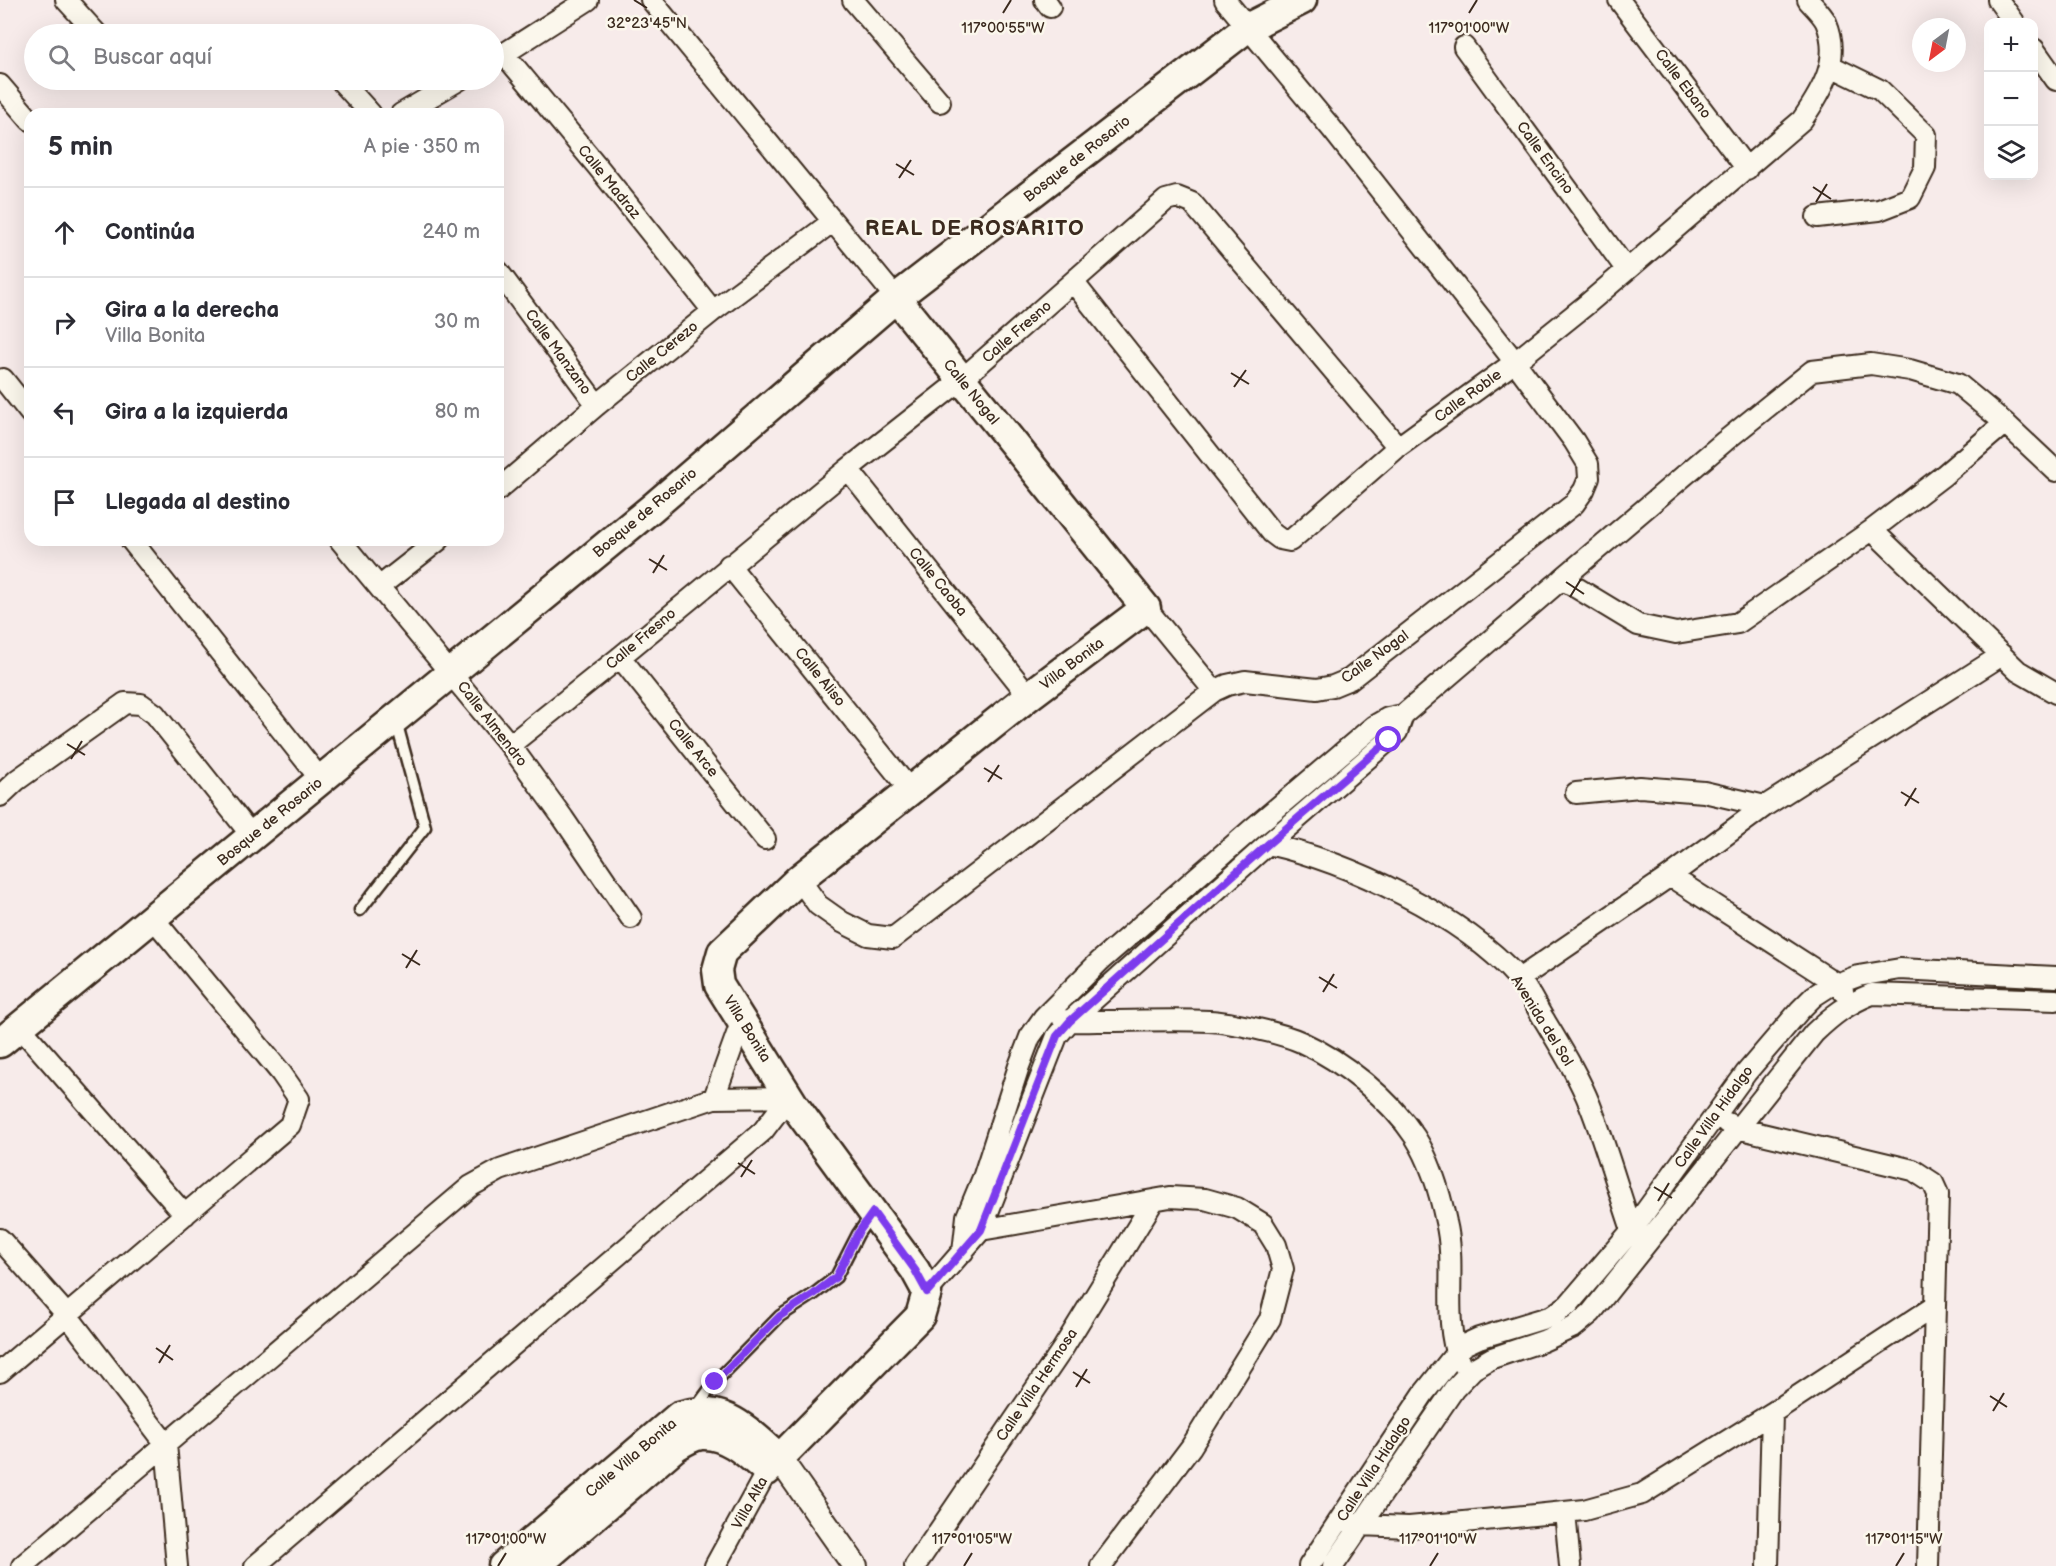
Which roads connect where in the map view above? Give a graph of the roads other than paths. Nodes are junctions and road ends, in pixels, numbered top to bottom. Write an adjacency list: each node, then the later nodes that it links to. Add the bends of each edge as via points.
1 (66, 0): 11 (street)
2 (588, 0): 14 (street)
3 (651, 0): 28 (street, Calle Nogal)
4 (853, 0): 22 (street)
5 (1225, 0): 12 (street, Calle Nogal)
6 (1302, 0): 12 (main road, Bosque de Rosario)
7 (1619, 0): 26 (street, Calle Ebano)
8 (1809, 0): 17 (street, Calle Roble, via 1825,21 1832,42)
9 (1998, 0): 10 (street)
10 (2011, 18)
11 (88, 24)
12 (1247, 28): 32 (main road, Bosque de Rosario); 34 (street, Calle Nogal, via 1332,129)
13 (1464, 47): 29 (street, Calle Encino)
14 (504, 54)
15 (2038, 55): 18 (street)
16 (504, 63): 33 (street, Calle Madraz, via 598,167)
17 (1831, 66): 26 (street, Calle Roble, via 1821,92 1802,120); 27 (street, via 1880,90 1926,135 1925,168 1910,198 1879,210)
18 (2056, 80)
19 (0, 85): 25 (street)
20 (349, 90): 23 (street)
21 (442, 90): 24 (street)
22 (940, 102)
23 (365, 108)
24 (411, 108)
25 (24, 113)
26 (1747, 169): 29 (street, Calle Roble)
27 (1817, 217)
28 (832, 222): 32 (street, Calle Nogal); 33 (street, Calle Cerezo)
29 (1626, 269): 34 (street, Calle Roble)
30 (504, 279): 38 (street, Calle Manzano)
31 (1074, 282): 36 (street, Calle Fresno); 40 (street, Calle Fresno, via 1166,200 1177,197 1192,203); 40 (street, Calle Roble, via 1280,539 1290,541)
32 (896, 298): 36 (main road, Calle Nogal); 54 (main road, Bosque de Rosario)
33 (712, 311): 38 (street, Calle Cerezo)
34 (1515, 362): 40 (street, Calle Roble); 55 (street, Calle Nogal, via 1588,464 1589,478 1574,504 1350,679 1317,689 1245,681)
35 (3, 379): 37 (street)
36 (961, 380): 41 (street, Calle Fresno); 51 (main road, Calle Nogal)
37 (24, 405)
38 (597, 405): 43 (street, Calle Cerezo)
39 (2005, 423): 42 (street); 44 (street, via 1944,476); 49 (street, via 1958,384 1910,370 1871,364 1812,371)
40 (1398, 447)
41 (848, 468): 48 (street, Calle Fresno); 57 (street, Calle Caoba)
42 (2056, 471)
43 (504, 485)
44 (1872, 530): 49 (street, via 1738,623 1676,633 1638,625); 52 (street)
45 (136, 546): 61 (street)
46 (345, 546): 50 (street, Calle Almendro)
47 (431, 546): 50 (street)
48 (729, 565): 53 (street, Calle Fresno); 62 (street, Calle Aliso)
49 (1562, 579): 58 (street)
50 (379, 587): 54 (street, Calle Almendro)
51 (1146, 608): 55 (street, Calle Nogal); 57 (main road, Villa Bonita)
52 (2002, 655): 56 (street, via 2018,671); 65 (street)
53 (620, 657): 60 (street, Calle Fresno); 67 (street, Calle Arce)
54 (452, 673): 59 (main road, Bosque de Rosario); 60 (street, Calle Almendro)
55 (1214, 691): 70 (street, via 893,938 868,935 842,922 818,905)
56 (2056, 693)
57 (1029, 696): 62 (main road, Villa Bonita)
58 (1403, 715): 68 (street, via 1397,732 1389,740); 79 (street, via 1374,726 1100,961)
59 (395, 719): 61 (main road, Bosque de Rosario); 71 (lane, via 425,826)
60 (510, 745): 73 (street, Calle Almendro)
61 (321, 780): 66 (main road, Bosque de Rosario)
62 (910, 790): 70 (main road, Villa Bonita)
63 (1576, 793): 65 (street, via 1640,788 1704,792)
64 (0, 796): 66 (street, via 125,703 141,704 155,714)
65 (1765, 806): 69 (street)
66 (252, 837): 72 (main road, Bosque de Rosario)
67 (765, 839)
68 (1268, 844): 75 (street, Avenida del Sol, via 1298,851 1383,885 1450,921); 81 (street)
69 (1670, 876): 75 (street); 76 (street)
70 (799, 879): 80 (main road, Villa Bonita, via 722,952 717,970 719,985)
71 (360, 910)
72 (153, 918): 82 (main road, Bosque de Rosario); 89 (street, via 299,1099 290,1125)
73 (631, 918)
74 (2056, 977): 76 (street, Calle Villa Hidalgo, via 1900,969)
75 (1519, 979): 91 (street, Avenida del Sol, via 1567,1057 1590,1104)
76 (1837, 984): 78 (street); 85 (street, Calle Villa Hidalgo, via 1814,996 1800,1010)
77 (2056, 1000): 78 (street, Calle Villa Hidalgo, via 1872,994)
78 (1853, 1002): 86 (street, Calle Villa Hidalgo, via 1814,1033)
79 (1044, 1017): 81 (street); 90 (street, via 1018,1066 967,1216)
80 (742, 1020): 83 (main road, Villa Bonita); 84 (street)
81 (1070, 1021): 90 (street, via 1054,1041); 96 (street, via 1211,1021 1265,1031 1301,1042 1347,1069 1393,1108 1416,1138 1431,1168 1447,1223)
82 (10, 1035): 89 (street)
83 (789, 1097): 84 (street); 88 (main road, Villa Bonita); 108 (street, via 763,1131)
84 (714, 1098): 101 (street, via 500,1170 471,1186)
85 (1714, 1117): 86 (street); 91 (street, Calle Villa Hidalgo)
86 (1737, 1128): 94 (street, via 1913,1170 1933,1183 1938,1194); 98 (street, Calle Villa Hidalgo, via 1591,1313 1574,1327 1492,1359)
87 (1154, 1200): 90 (street); 114 (street, Calle Villa Hermosa, via 1062,1350); 115 (street, via 1205,1199 1237,1208 1263,1224 1276,1245 1283,1269 1270,1319 1191,1447)
88 (873, 1212): 93 (main road, Villa Bonita); 100 (lane, via 836,1277 780,1316 715,1382)
89 (185, 1215): 95 (street)
90 (973, 1229): 93 (street, via 963,1252)
91 (1632, 1230): 96 (street, Calle Villa Hidalgo, via 1569,1305 1552,1316 1479,1338)
92 (0, 1239): 95 (street)
93 (927, 1292): 102 (main road, via 920,1316)
94 (1935, 1306): 99 (street); 120 (street)
95 (67, 1315): 97 (street); 101 (street)
96 (1456, 1353): 98 (street); 104 (street, Calle Villa Hidalgo, via 1424,1393)
97 (0, 1372)
98 (1465, 1378): 105 (street, Calle Villa Hidalgo)
99 (1772, 1413): 103 (street, via 1642,1494); 119 (street)
100 (698, 1423): 102 (main road, Calle Villa Bonita, via 710,1412 726,1417 747,1430); 109 (main road, Calle Villa Bonita, via 679,1416); 110 (main road, Calle Villa Bonita, via 689,1438)
101 (166, 1444): 106 (street); 107 (street)
102 (773, 1465): 111 (street, Villa Alta); 112 (street, Calle Villa Bonita); 113 (street, Calle Villa Bonita)
103 (1565, 1512): 105 (street, via 1409,1527); 118 (street)
104 (1340, 1520): 105 (street); 116 (street, Calle Villa Hidalgo)
105 (1360, 1525): 117 (street, Calle Villa Hidalgo)
106 (22, 1566)
107 (177, 1566)
108 (255, 1566)
109 (503, 1566)
110 (536, 1566)
111 (715, 1566)
112 (835, 1566)
113 (855, 1566)
114 (915, 1566)
115 (1101, 1566)
116 (1309, 1566)
117 (1333, 1566)
118 (1570, 1566)
119 (1768, 1566)
120 (1928, 1566)

